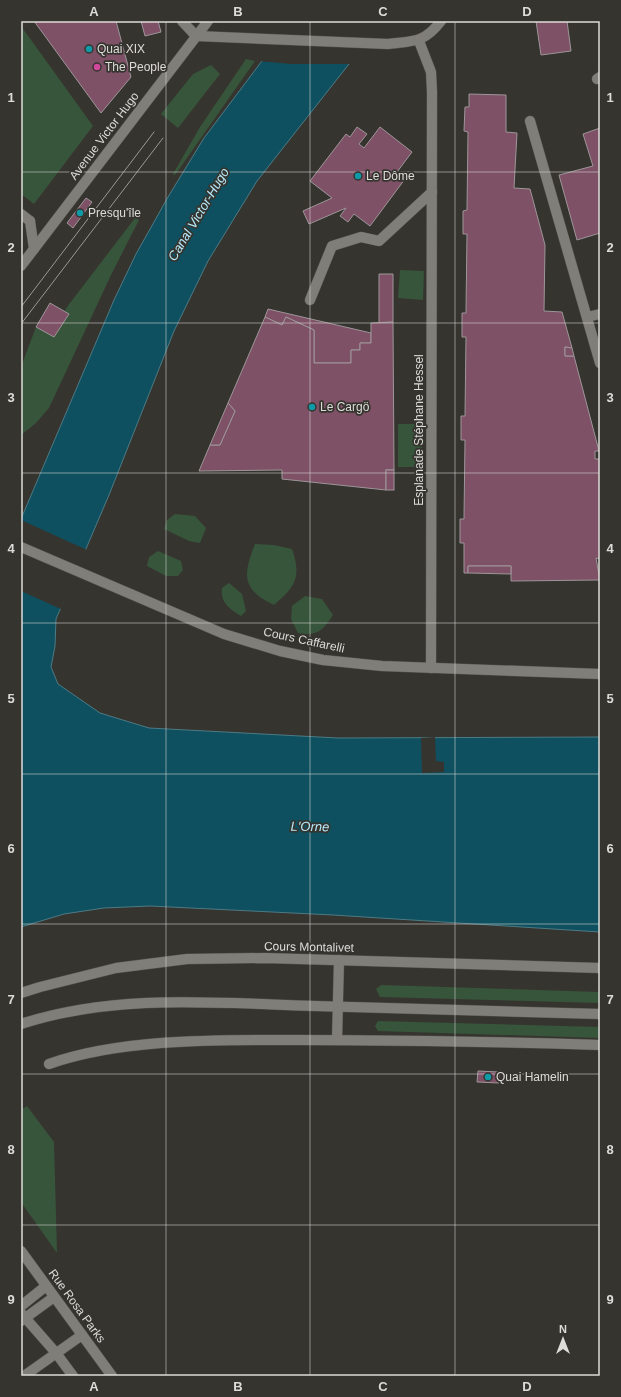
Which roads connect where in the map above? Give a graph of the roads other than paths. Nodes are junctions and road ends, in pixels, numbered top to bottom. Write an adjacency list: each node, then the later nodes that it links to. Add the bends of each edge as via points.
1 (182, 21): 4 (street)
2 (208, 21): 4 (street, Avenue Victor Hugo)
3 (441, 21): 5 (street, via 433,31)
4 (196, 36): 5 (street, via 388,44); 9 (street, Avenue Victor Hugo)
5 (419, 41): 7 (street, Esplanade Stéphane Hessel, via 431,72)
6 (530, 121): 13 (street)
7 (432, 192): 11 (street, via 379,241 361,237 332,246); 16 (street, Esplanade Stéphane Hessel)
8 (21, 214): 9 (street, via 30,221)
9 (34, 250): 10 (street, Avenue Victor Hugo)
10 (21, 266)
11 (310, 300)
12 (600, 314): 13 (street)
13 (587, 317): 14 (street)
14 (600, 363)
15 (21, 547): 16 (street, Cours Caffarelli, via 224,634 280,651 323,660)
16 (431, 668): 17 (street, Cours Caffarelli)
17 (600, 674)
18 (339, 960): 19 (street, Cours Montalivet); 20 (street, Cours Montalivet, via 187,959 150,963 84,976); 21 (street)
19 (600, 968)
20 (21, 993)
21 (338, 1006): 22 (street); 23 (street, via 126,1004 72,1011); 24 (street)
22 (600, 1014)
23 (21, 1024)
24 (337, 1040): 25 (street); 26 (street, via 205,1041 123,1048 62,1059)
25 (600, 1045)
26 (50, 1064)
27 (21, 1251): 28 (street, Rue Rosa Parks)
28 (46, 1286): 29 (street, Rue Rosa Parks); 30 (street)
29 (54, 1297): 31 (street); 32 (street, Rue Rosa Parks)
30 (21, 1306)
31 (22, 1317): 33 (street)
32 (82, 1335): 33 (street); 36 (street, Rue Rosa Parks)
33 (56, 1353): 34 (street); 35 (street)
34 (24, 1376)
35 (72, 1376)
36 (112, 1376)

